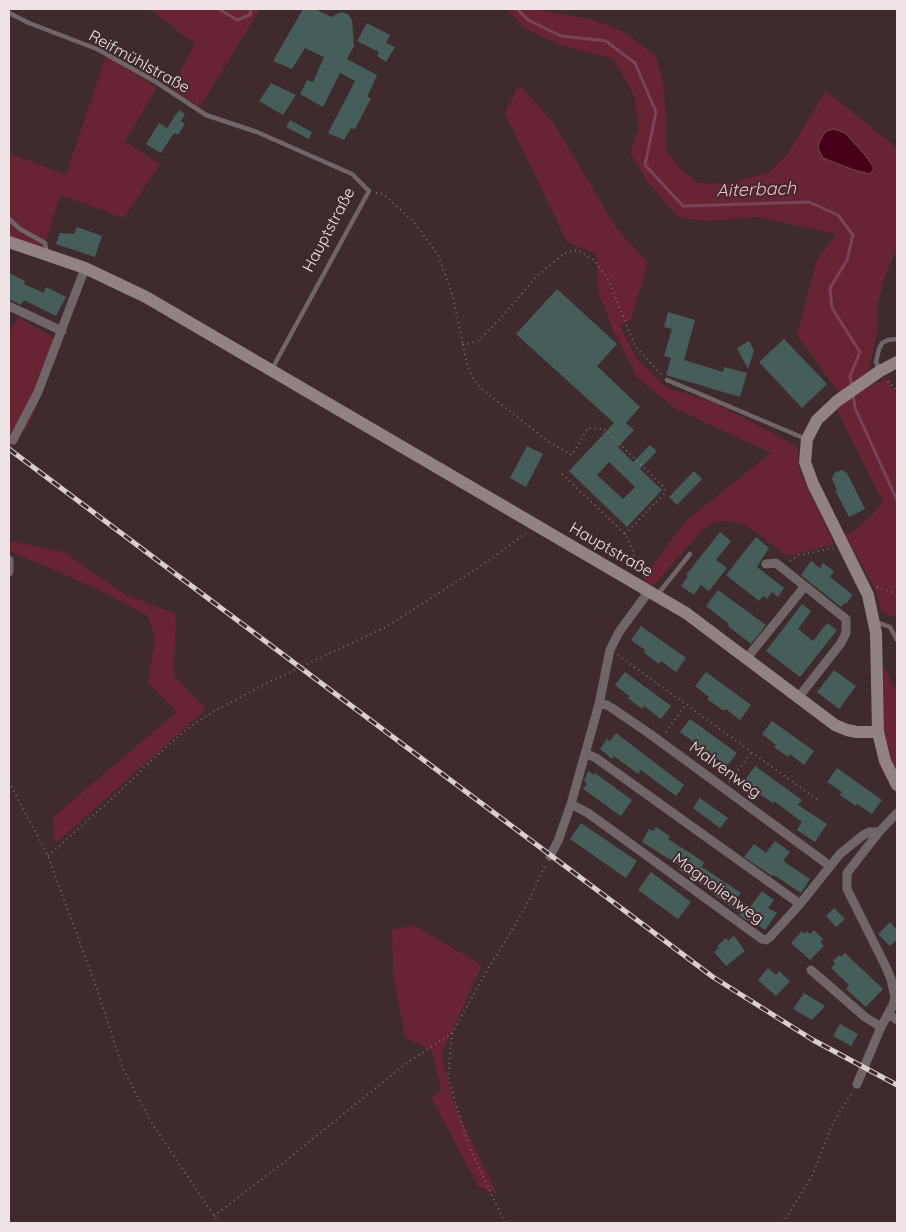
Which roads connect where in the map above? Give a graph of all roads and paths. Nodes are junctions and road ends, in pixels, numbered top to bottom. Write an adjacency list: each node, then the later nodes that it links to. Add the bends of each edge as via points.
1 (9, 13): 2 (lane, Reifmühlstraße, via 97,49 206,115)
2 (257, 132): 3 (lane, Hauptstraße, via 352,174)
3 (370, 191): 11 (path, via 383,194 412,220 438,255 453,297); 13 (lane, Hauptstraße)
4 (9, 219): 6 (lane, via 45,243)
5 (9, 242): 6 (street, Hauptstraße)
6 (47, 255): 7 (street, Hauptstraße)
7 (85, 268): 9 (street); 13 (street, Hauptstraße, via 146,297)
8 (9, 306): 9 (street)
9 (62, 330): 18 (street, via 38,392)
10 (897, 339): 14 (lane, via 882,343 876,362)
11 (463, 345): 15 (path, via 478,341 536,277 565,253 578,250 595,260 609,281 635,346); 21 (path, via 474,380 549,442 572,456 588,428 604,429 664,487 665,493)
12 (897, 362): 14 (street)
13 (272, 370): 20 (street, Hauptstraße)
14 (880, 371): 16 (path); 17 (street, via 817,420)
15 (668, 380): 17 (lane)
16 (897, 391)
17 (808, 439): 22 (street, via 805,462 808,473)
18 (13, 440)
19 (562, 474): 21 (path)
20 (535, 525): 28 (street, Hauptstraße); 51 (path, via 484,564 386,627 284,675 198,721)
21 (625, 534): 28 (path, via 635,558)
22 (844, 546): 26 (path, via 799,556); 29 (street)
23 (690, 554): 31 (lane)
24 (9, 560): 27 (street)
25 (766, 564): 26 (street, via 776,562)
26 (782, 567): 30 (street)
27 (9, 572)
28 (631, 580): 31 (street, Hauptstraße)
29 (862, 582): 32 (path); 33 (street)
30 (805, 586): 36 (street); 37 (street, via 844,616 847,622 841,643)
31 (653, 594): 35 (street, via 619,632); 36 (street, Hauptstraße, via 702,624)
32 (897, 594)
33 (875, 621): 34 (lane, via 890,627); 41 (street)
34 (897, 640)
35 (610, 650): 38 (street); 39 (path)
36 (747, 658): 37 (street, Hauptstraße)
37 (798, 698): 41 (street, Hauptstraße, via 840,728)
38 (599, 704): 43 (street); 53 (street, Malvenweg, via 612,708 642,729)
39 (686, 704): 40 (path); 42 (path)
40 (669, 727)
41 (878, 732): 46 (street, via 885,761)
42 (752, 752): 44 (path); 47 (path)
43 (585, 754): 48 (street); 54 (street, via 596,758)
44 (735, 775)
45 (9, 782): 51 (path)
46 (897, 785)
47 (819, 801)
48 (571, 804): 52 (street); 54 (street, Magnolienweg, via 762,939 770,938)
49 (897, 812): 50 (street)
50 (879, 832): 53 (street, Magnolienweg, via 869,832 852,843); 56 (street, via 851,865 846,882 852,902 891,979 894,997)
51 (48, 856): 61 (path, via 123,1069 153,1125)
52 (550, 856): 59 (path, via 512,932)
53 (830, 866): 54 (street, Magnolienweg)
54 (800, 904)
55 (811, 970): 58 (street)
56 (889, 1014): 57 (street); 58 (street)
57 (897, 1020)
58 (881, 1027): 60 (street)
59 (452, 1034): 61 (path, via 404,1065); 63 (path, via 448,1077 468,1144)
60 (857, 1084): 64 (path, via 833,1123 812,1176)
61 (214, 1216): 62 (path)
62 (219, 1223)
63 (505, 1223)
64 (783, 1223)

